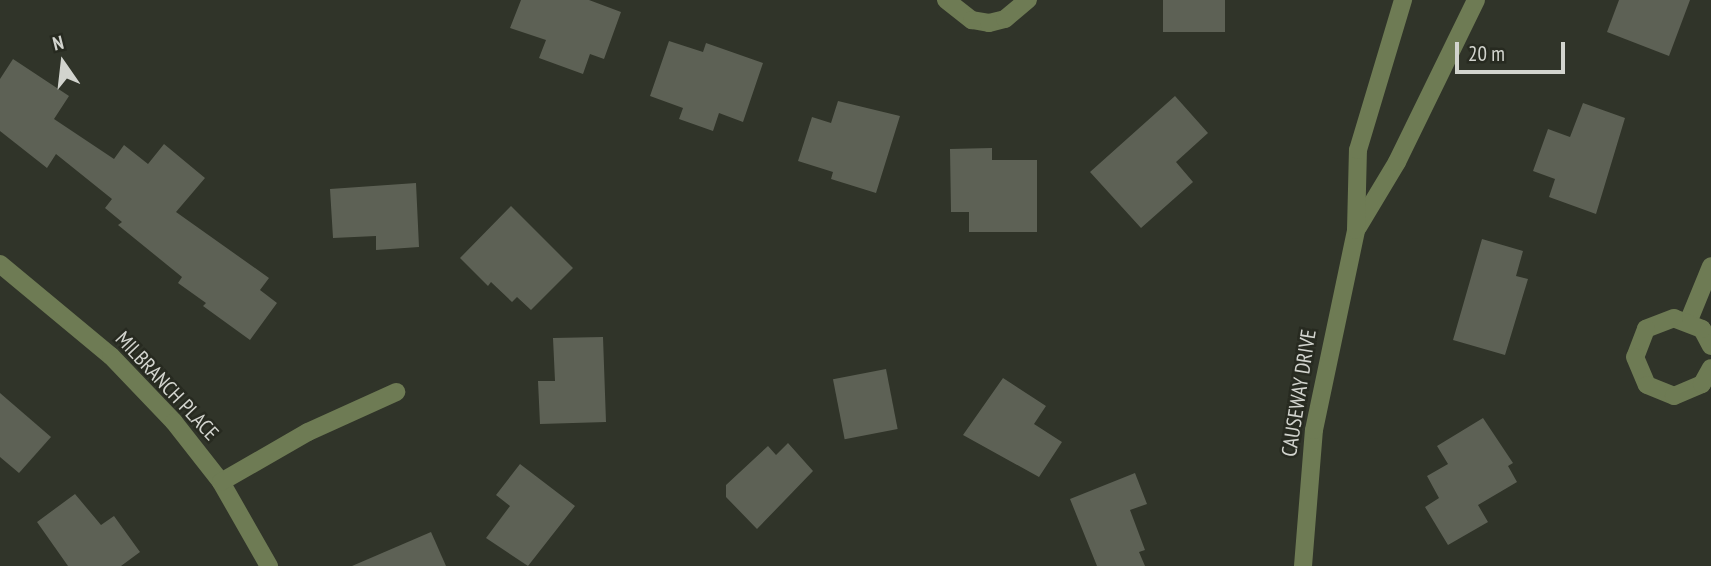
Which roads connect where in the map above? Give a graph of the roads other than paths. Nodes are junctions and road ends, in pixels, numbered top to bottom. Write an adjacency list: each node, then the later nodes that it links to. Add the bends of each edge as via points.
1 (946, 0): 2 (street, via 972,20 989,23 1005,19)
2 (1028, 0)
3 (1403, 0): 5 (street, CAUSEWAY DRIVE, via 1358,150)
4 (1476, 0): 5 (street, CAUSEWAY DRIVE, via 1397,162)
5 (1356, 230): 14 (street, CAUSEWAY DRIVE, via 1314,430)
6 (0, 264): 12 (street, MILBRANCH PLACE, via 111,356)
7 (1711, 266): 8 (street)
8 (1689, 320): 9 (street, via 1702,329); 10 (street, via 1674,318 1646,329 1637,342 1638,372 1653,389 1674,396 1702,384)
9 (1711, 346)
10 (1711, 368)
11 (396, 392): 12 (street, via 308,432)
12 (221, 482): 13 (street, MILBRANCH PLACE)
13 (269, 566)
14 (1303, 566)

